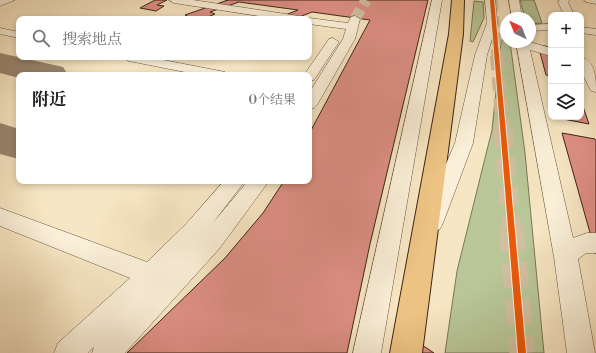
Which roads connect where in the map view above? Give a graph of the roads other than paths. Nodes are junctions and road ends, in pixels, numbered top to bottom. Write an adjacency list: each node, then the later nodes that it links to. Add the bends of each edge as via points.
1 (10, 0): 10 (lane)
2 (179, 0): 13 (lane)
3 (437, 0): 38 (lane)
4 (458, 0): 32 (main road, via 456,34)
5 (490, 0): 32 (lane, via 492,23 481,55 464,143)
6 (514, 0): 11 (lane)
7 (565, 0): 12 (lane)
8 (589, 0): 9 (lane)
9 (596, 1)
10 (0, 3)
11 (516, 12)
12 (568, 12)
13 (280, 16)
14 (312, 20): 15 (lane)
15 (348, 22): 26 (lane); 28 (lane, via 349,39)
16 (548, 27): 18 (lane)
17 (0, 31): 19 (lane)
18 (536, 33)
19 (16, 34)
20 (527, 48): 34 (lane)
21 (535, 48): 22 (lane)
22 (548, 51)
23 (144, 60): 25 (lane)
24 (584, 64): 27 (lane)
25 (205, 72)
26 (312, 73)
27 (596, 88)
28 (312, 95)
29 (232, 184): 35 (lane, via 194,231)
30 (257, 184): 35 (lane, via 211,242)
31 (0, 217): 35 (lane)
32 (424, 244): 39 (main road)
33 (596, 244): 34 (lane, via 587,243 573,247)
34 (566, 256): 40 (lane)
35 (162, 279): 36 (lane); 37 (lane)
36 (68, 353)
37 (106, 353)
38 (367, 353)
39 (406, 353)
40 (581, 353)

